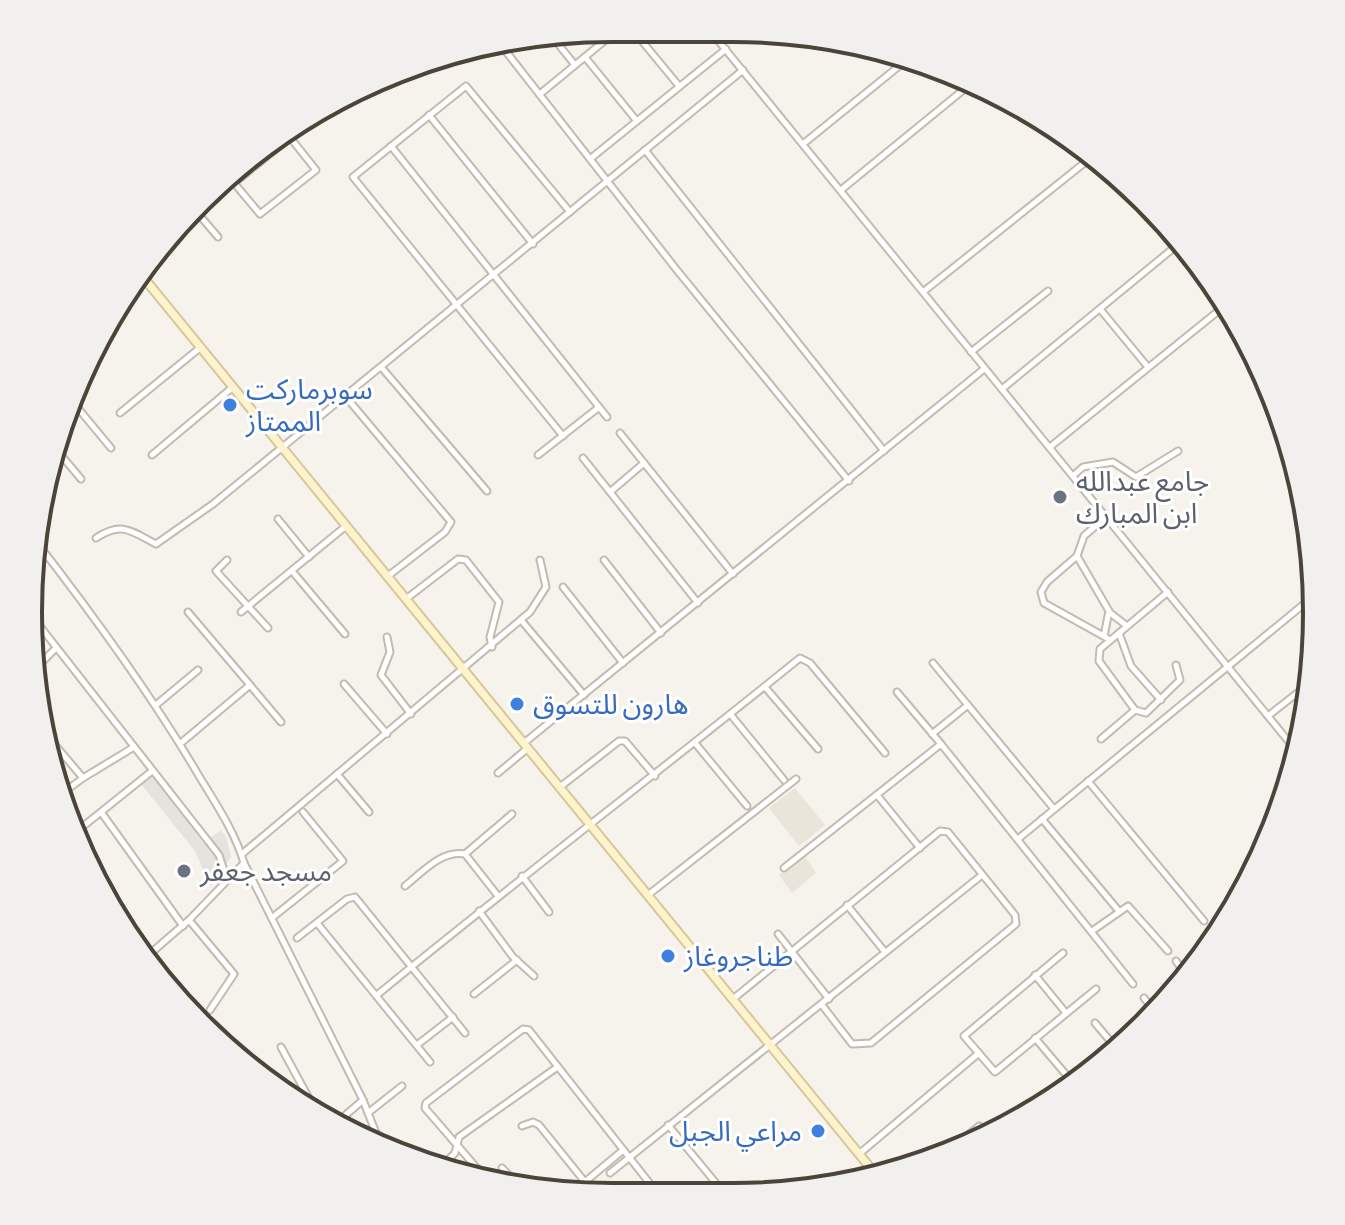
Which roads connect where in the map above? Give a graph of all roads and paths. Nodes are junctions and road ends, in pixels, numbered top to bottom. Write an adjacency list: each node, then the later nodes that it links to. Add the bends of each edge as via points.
1 (603, 42): 7 (street)
2 (643, 42): 11 (street)
3 (721, 42): 5 (street)
4 (559, 45): 8 (street)
5 (726, 49): 10 (street); 11 (street)
6 (507, 52): 13 (street)
7 (585, 57): 8 (street); 15 (street)
8 (575, 65): 13 (street)
9 (898, 67): 17 (street)
10 (743, 70): 17 (street); 19 (street)
11 (679, 86): 15 (street)
12 (963, 90): 24 (street)
13 (540, 94): 20 (street)
14 (429, 115): 18 (street); 25 (street, via 462,87 469,87); 28 (street)
15 (636, 120): 20 (street)
16 (292, 141): 23 (street, via 316,170 260,214)
17 (803, 144): 24 (street)
18 (391, 146): 30 (street); 34 (street, via 353,177)
19 (645, 150): 22 (street); 54 (street)
20 (590, 159): 22 (street)
21 (1084, 163): 33 (street)
22 (607, 180): 25 (street); 63 (street)
23 (235, 185)
24 (841, 190): 33 (street)
25 (570, 212): 28 (street)
26 (201, 217): 27 (street)
27 (218, 237)
28 (533, 244): 30 (street)
29 (1172, 249): 35 (street)
30 (495, 276): 34 (street); 45 (street)
31 (148, 282): 37 (street)
32 (1048, 291): 38 (street)
33 (923, 292): 38 (street)
34 (457, 308): 40 (street); 50 (street)
35 (1100, 309): 39 (street); 43 (street)
36 (1217, 312): 39 (street)
37 (202, 347): 42 (street); 47 (street)
38 (971, 352): 41 (street)
39 (1147, 366): 51 (street)
40 (382, 368): 44 (street); 64 (street)
41 (984, 369): 43 (street); 54 (street)
42 (234, 386): 53 (street); 56 (street)
43 (1002, 389): 51 (street)
44 (346, 397): 53 (street); 78 (street, via 451,522)
45 (598, 408): 48 (street); 50 (street)
46 (79, 410): 52 (street)
47 (120, 413)
48 (607, 417)
49 (620, 433): 60 (street)
50 (563, 436): 57 (street)
51 (1050, 447): 61 (street)
52 (111, 448)
53 (283, 449): 68 (street); 69 (street, via 156,544 120,527)
54 (884, 451): 63 (street)
55 (1178, 451): 61 (street, via 1136,477 1113,462 1083,467)
56 (152, 455)
57 (538, 455)
58 (63, 458): 62 (street)
59 (583, 458): 65 (street)
60 (644, 463): 65 (street); 77 (street)
61 (1074, 475): 66 (street)
62 (81, 479)
63 (849, 481): 77 (street)
64 (487, 491)
65 (610, 492): 82 (street)
66 (1107, 516): 71 (street, via 1084,536); 80 (street)
67 (278, 519): 72 (street)
68 (346, 526): 72 (street); 78 (street)
69 (96, 538)
70 (45, 553): 114 (street)
71 (1077, 556): 85 (street); 96 (street, via 1047,582 1041,592 1044,603)
72 (309, 557): 76 (street)
73 (227, 560): 84 (street, via 216,571)
74 (540, 560): 88 (street, via 546,587)
75 (604, 560): 92 (street)
76 (292, 571): 84 (street); 94 (street)
77 (733, 574): 82 (street)
78 (387, 576): 81 (street)
79 (563, 587): 101 (street)
80 (1168, 592): 89 (street); 104 (street)
81 (406, 599): 97 (street, via 458,559 466,560 499,602); 106 (street)
82 (698, 603): 92 (street)
83 (1303, 605): 104 (street)
84 (247, 607): 87 (street); 90 (street)
85 (1109, 611): 89 (street); 96 (street)
86 (188, 612): 108 (street)
87 (241, 612)
88 (521, 620): 97 (street); 112 (street)
89 (1127, 626): 93 (street)
90 (268, 628)
91 (42, 630): 98 (street)
92 (661, 633): 101 (street)
93 (1119, 633): 96 (street); 99 (street)
94 (345, 634)
95 (387, 637): 117 (street, via 390,652 381,675)
96 (1108, 639): 99 (street); 116 (street, via 1099,661)
97 (492, 647): 106 (street)
98 (56, 648): 100 (street); 129 (street)
99 (1123, 650): 113 (street)
100 (44, 660)
101 (623, 663): 112 (street)
102 (933, 663): 115 (street)
103 (1176, 665): 113 (street, via 1180,680)
104 (1227, 665): 119 (street); 140 (street)
105 (198, 670): 114 (street)
106 (464, 670): 117 (street); 128 (street)
107 (344, 684): 121 (street)
108 (250, 685): 120 (street); 125 (street)
109 (765, 687): 118 (street); 131 (street); 132 (street, via 800,658 805,660)
110 (897, 692): 122 (street)
111 (1297, 693): 119 (street)
112 (584, 695): 128 (street)
113 (1161, 700): 116 (street, via 1146,713)
114 (156, 705): 125 (street)
115 (968, 705): 122 (street); 145 (street)
116 (1135, 710): 123 (street)
117 (411, 714): 121 (street)
118 (731, 715): 126 (street); 139 (street)
119 (1268, 716): 124 (street)
120 (281, 722)
121 (387, 734): 135 (street)
122 (932, 734): 127 (street)
123 (1101, 739)
124 (1288, 741)
125 (181, 743): 155 (street)
126 (695, 743): 136 (street); 144 (street)
127 (941, 744): 143 (street); 153 (street)
128 (526, 746): 134 (street); 141 (street)
129 (134, 747): 133 (street); 137 (street)
130 (59, 749): 137 (street)
131 (818, 749)
132 (885, 753)
133 (152, 771): 146 (street); 161 (street, via 219,855)
134 (498, 773)
135 (337, 774): 148 (street); 155 (street)
136 (655, 776): 141 (street, via 625,741 619,741); 151 (street)
137 (83, 778): 142 (street)
138 (796, 779): 163 (street)
139 (784, 780)
140 (1088, 781): 145 (street); 171 (street)
141 (560, 787): 151 (street)
142 (70, 788)
143 (877, 795): 154 (street); 158 (street)
144 (747, 806)
145 (1054, 809): 150 (street)
146 (101, 812): 152 (street); 173 (street)
147 (303, 812): 169 (street, via 343,861)
148 (369, 812)
149 (512, 814): 156 (street)
150 (1042, 819): 153 (street); 166 (street)
151 (589, 825): 160 (street); 163 (street)
152 (83, 826)
153 (1018, 839): 174 (street)
154 (920, 848): 159 (street, via 945,830); 165 (street)
155 (242, 854): 157 (street)
156 (465, 854): 162 (street, via 445,855); 164 (street)
157 (244, 863): 161 (street); 169 (street)
158 (784, 868)
159 (982, 875): 180 (street); 196 (street, via 1015,915 1016,924 871,1043 852,1044)
160 (522, 876): 164 (street); 168 (street)
161 (227, 880): 170 (street)
162 (405, 886)
163 (648, 895): 194 (street)
164 (498, 896): 167 (street)
165 (847, 905): 178 (street); 180 (street)
166 (1118, 910): 174 (street); 179 (street, via 1128,906)
167 (479, 911): 182 (street); 184 (street)
168 (549, 912)
169 (273, 917): 213 (street)
170 (189, 920): 173 (street); 197 (street, via 234,974)
171 (1204, 921)
172 (317, 923): 176 (street); 184 (street, via 355,897); 191 (street)
173 (183, 926): 177 (street)
174 (1092, 931): 188 (street)
175 (778, 934): 178 (street)
176 (297, 938)
177 (154, 951)
178 (792, 951): 193 (street); 194 (street)
179 (1168, 951)
180 (885, 952): 193 (street)
181 (1063, 953): 186 (street)
182 (517, 960): 187 (street); 190 (street)
183 (1176, 961): 185 (street)
184 (413, 965): 191 (street); 199 (street)
185 (1180, 966)
186 (1035, 975): 198 (street); 207 (street, via 964,1036)
187 (534, 976)
188 (1133, 984)
189 (1096, 989): 198 (street)
190 (474, 994)
191 (377, 995): 205 (street)
192 (1144, 998): 195 (street)
193 (829, 999): 196 (street)
194 (732, 1000): 204 (street)
195 (1148, 1003)
196 (822, 1005): 204 (street)
197 (210, 1010)
198 (1066, 1013): 202 (street)
199 (453, 1017): 201 (street); 205 (street)
200 (1095, 1023): 203 (street)
201 (465, 1033)
202 (1035, 1038): 207 (street, via 995,1072); 210 (street)
203 (1110, 1040)
204 (768, 1044): 216 (street); 221 (street)
205 (417, 1045): 208 (street)
206 (281, 1047): 212 (street)
207 (979, 1053): 221 (street)
208 (430, 1062)
209 (556, 1068): 219 (street, via 466,1131); 219 (street, via 529,1030 519,1030 425,1105); 220 (street)
210 (1066, 1075)
211 (402, 1086): 214 (street)
212 (306, 1094)
213 (363, 1100): 214 (street); 215 (street)
214 (368, 1113): 218 (street)
215 (344, 1116)
216 (668, 1125): 222 (street); 231 (street)
217 (522, 1126): 229 (street, via 539,1125)
218 (375, 1131)
219 (457, 1145): 223 (street); 224 (street)
220 (622, 1151): 222 (street); 229 (street)
221 (859, 1154): 225 (street)
222 (628, 1158): 228 (street); 230 (street)
223 (449, 1159)
224 (475, 1166)
225 (869, 1166)
226 (502, 1168): 227 (street)
227 (507, 1173)
228 (610, 1173)
229 (585, 1182)
230 (649, 1183)
231 (716, 1183)

